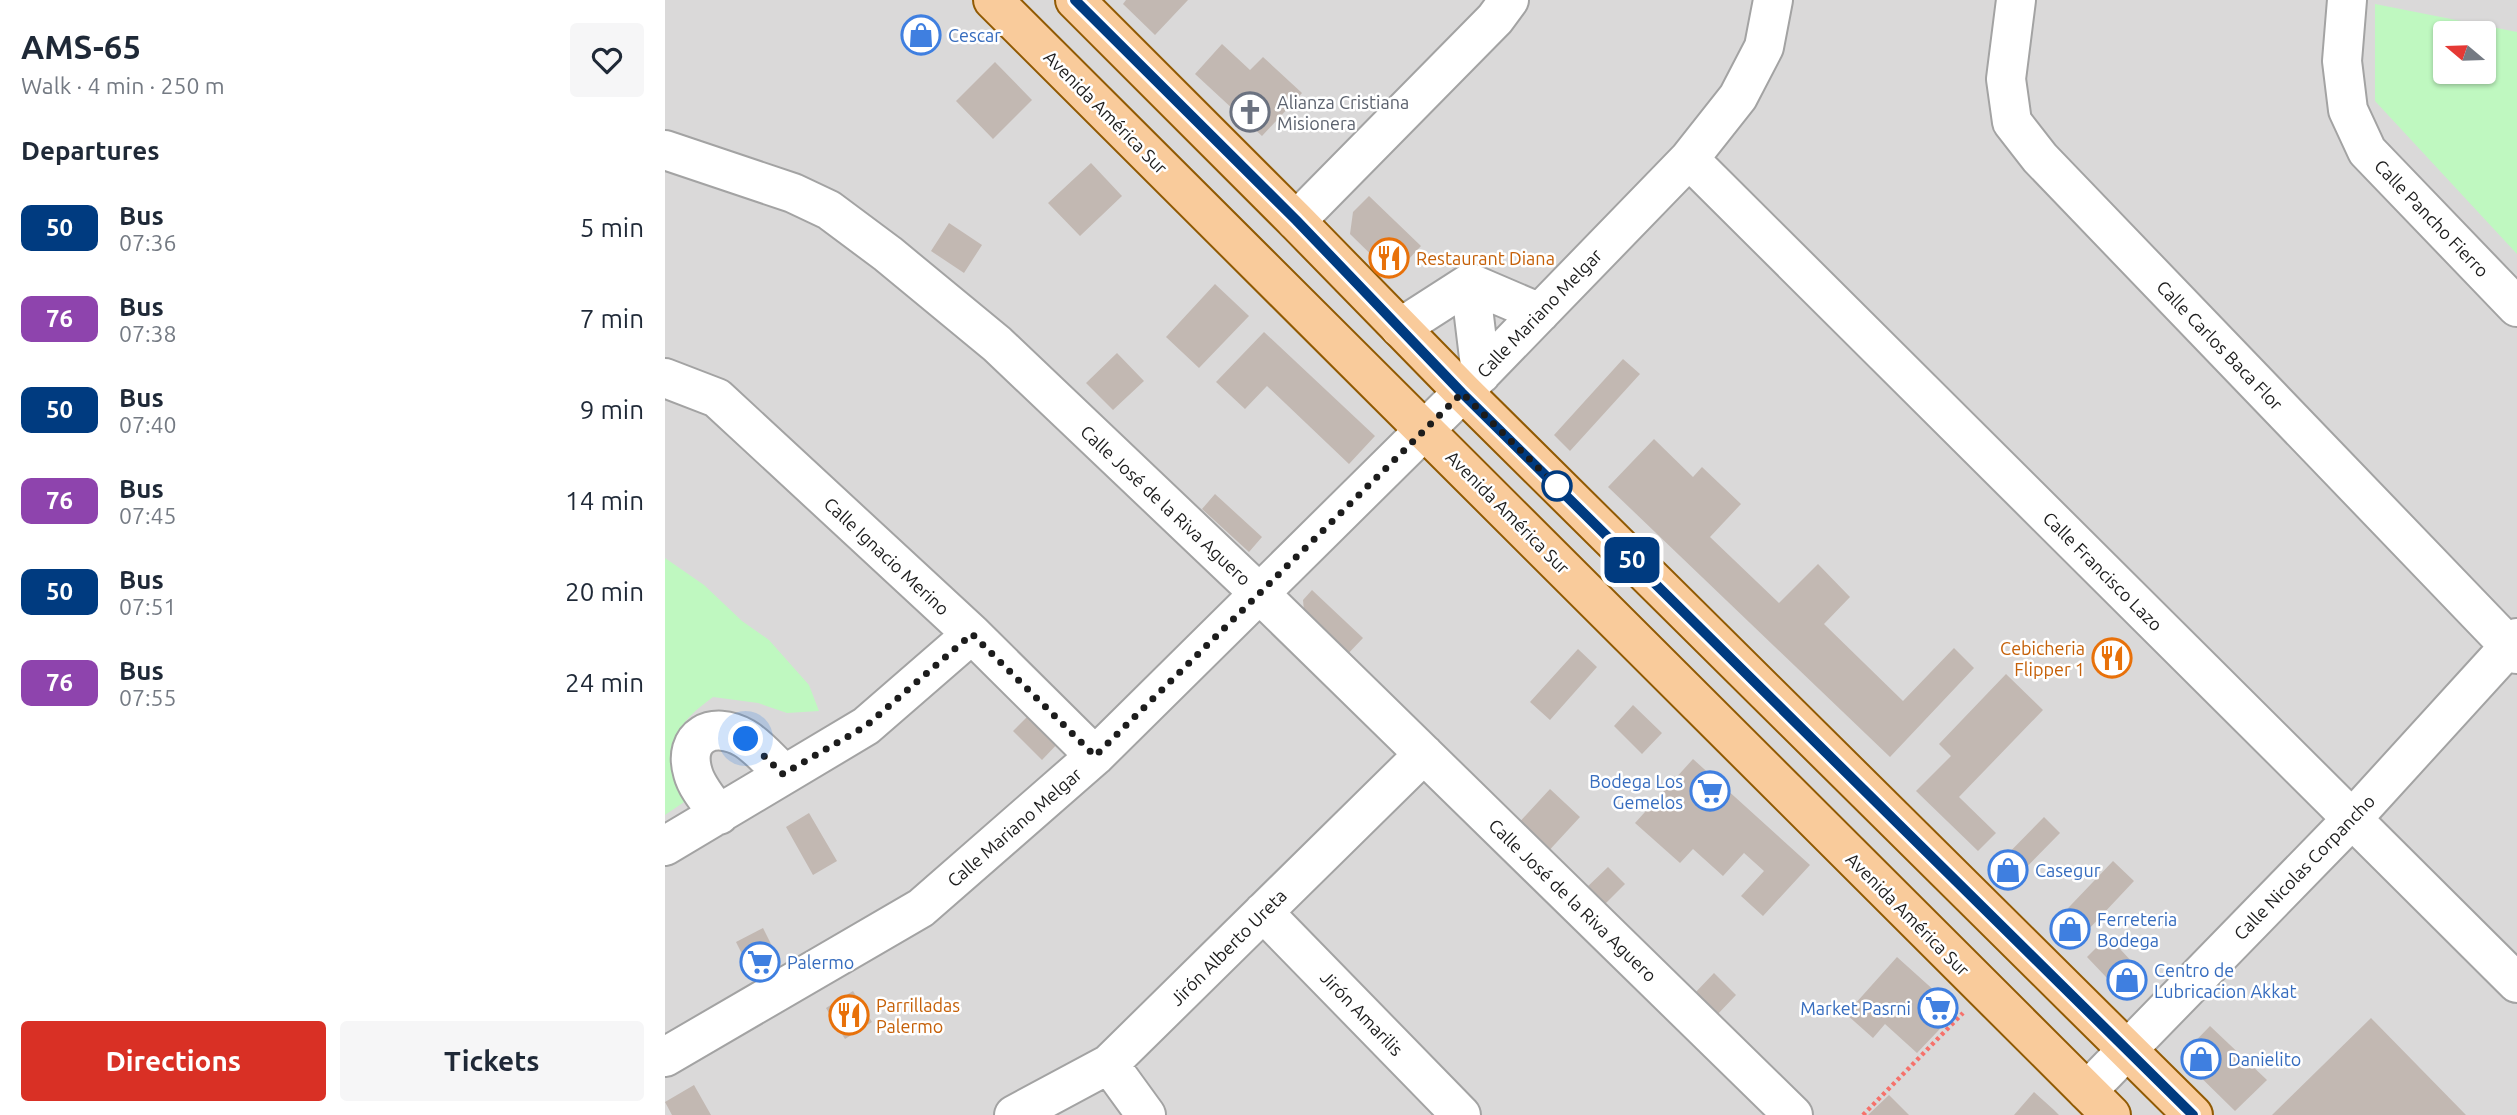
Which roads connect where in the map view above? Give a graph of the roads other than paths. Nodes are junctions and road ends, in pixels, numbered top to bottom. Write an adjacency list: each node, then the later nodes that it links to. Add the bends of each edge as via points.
1 (993, 0): 16 (main road, Avenida América Sur)
2 (1075, 0): 9 (main road)
3 (1509, 0): 9 (street)
4 (1773, 0): 8 (street, Calle Mariano Melgar, via 1764,47 1738,97)
5 (2016, 0): 19 (street, Calle Carlos Baca Flor, via 2006,79 2013,122 2040,158)
6 (2347, 0): 11 (street, Calle Pancho Fierro, via 2341,61 2348,110 2367,151)
7 (665, 150): 17 (street, Calle José de la Riva Aguero, via 793,193 829,210 888,254 997,344)
8 (1689, 159): 12 (street, Calle Mariano Melgar); 24 (street, Calle Francisco Lazo)
9 (1296, 220): 13 (main road)
10 (1470, 283): 12 (street); 13 (street); 15 (street)
11 (2517, 307)
12 (1540, 313): 15 (street, Calle Mariano Melgar)
13 (1400, 328): 15 (main road)
14 (665, 378): 18 (street, Calle Ignacio Merino, via 717,398)
15 (1472, 383): 16 (street, Calle Mariano Melgar); 28 (main road)
16 (1426, 430): 17 (street, Calle Mariano Melgar); 31 (main road, Avenida América Sur)
17 (1260, 594): 20 (street, Calle José de la Riva Aguero); 21 (street, Calle Mariano Melgar)
18 (972, 634): 21 (street, Calle Ignacio Merino); 22 (street, via 866,726)
19 (2514, 646): 24 (street, Calle Nicolas Corpancho)
20 (1424, 754): 26 (street, Jirón Alberto Ureta); 35 (street, Calle José de la Riva Aguero)
21 (1095, 756): 29 (street, Calle Mariano Melgar, via 921,908)
22 (783, 774): 23 (street); 23 (street, via 746,739 721,729 709,730 699,737 691,765)
23 (719, 815): 25 (street)
24 (2352, 818): 27 (street, Calle Francisco Lazo); 28 (street, Calle Nicolas Corpancho)
25 (665, 846)
26 (1263, 912): 30 (street, Jirón Alberto Ureta); 34 (street, Jirón Amarilis)
27 (2517, 982)
28 (2126, 1050): 31 (street, Calle Nicolas Corpancho); 36 (main road)
29 (665, 1057)
30 (1109, 1063): 32 (street, Jirón Alberto Ureta); 33 (street)
31 (2099, 1103)
32 (1014, 1115)
33 (1146, 1115)
34 (1461, 1115)
35 (1793, 1115)
36 (2193, 1115)

